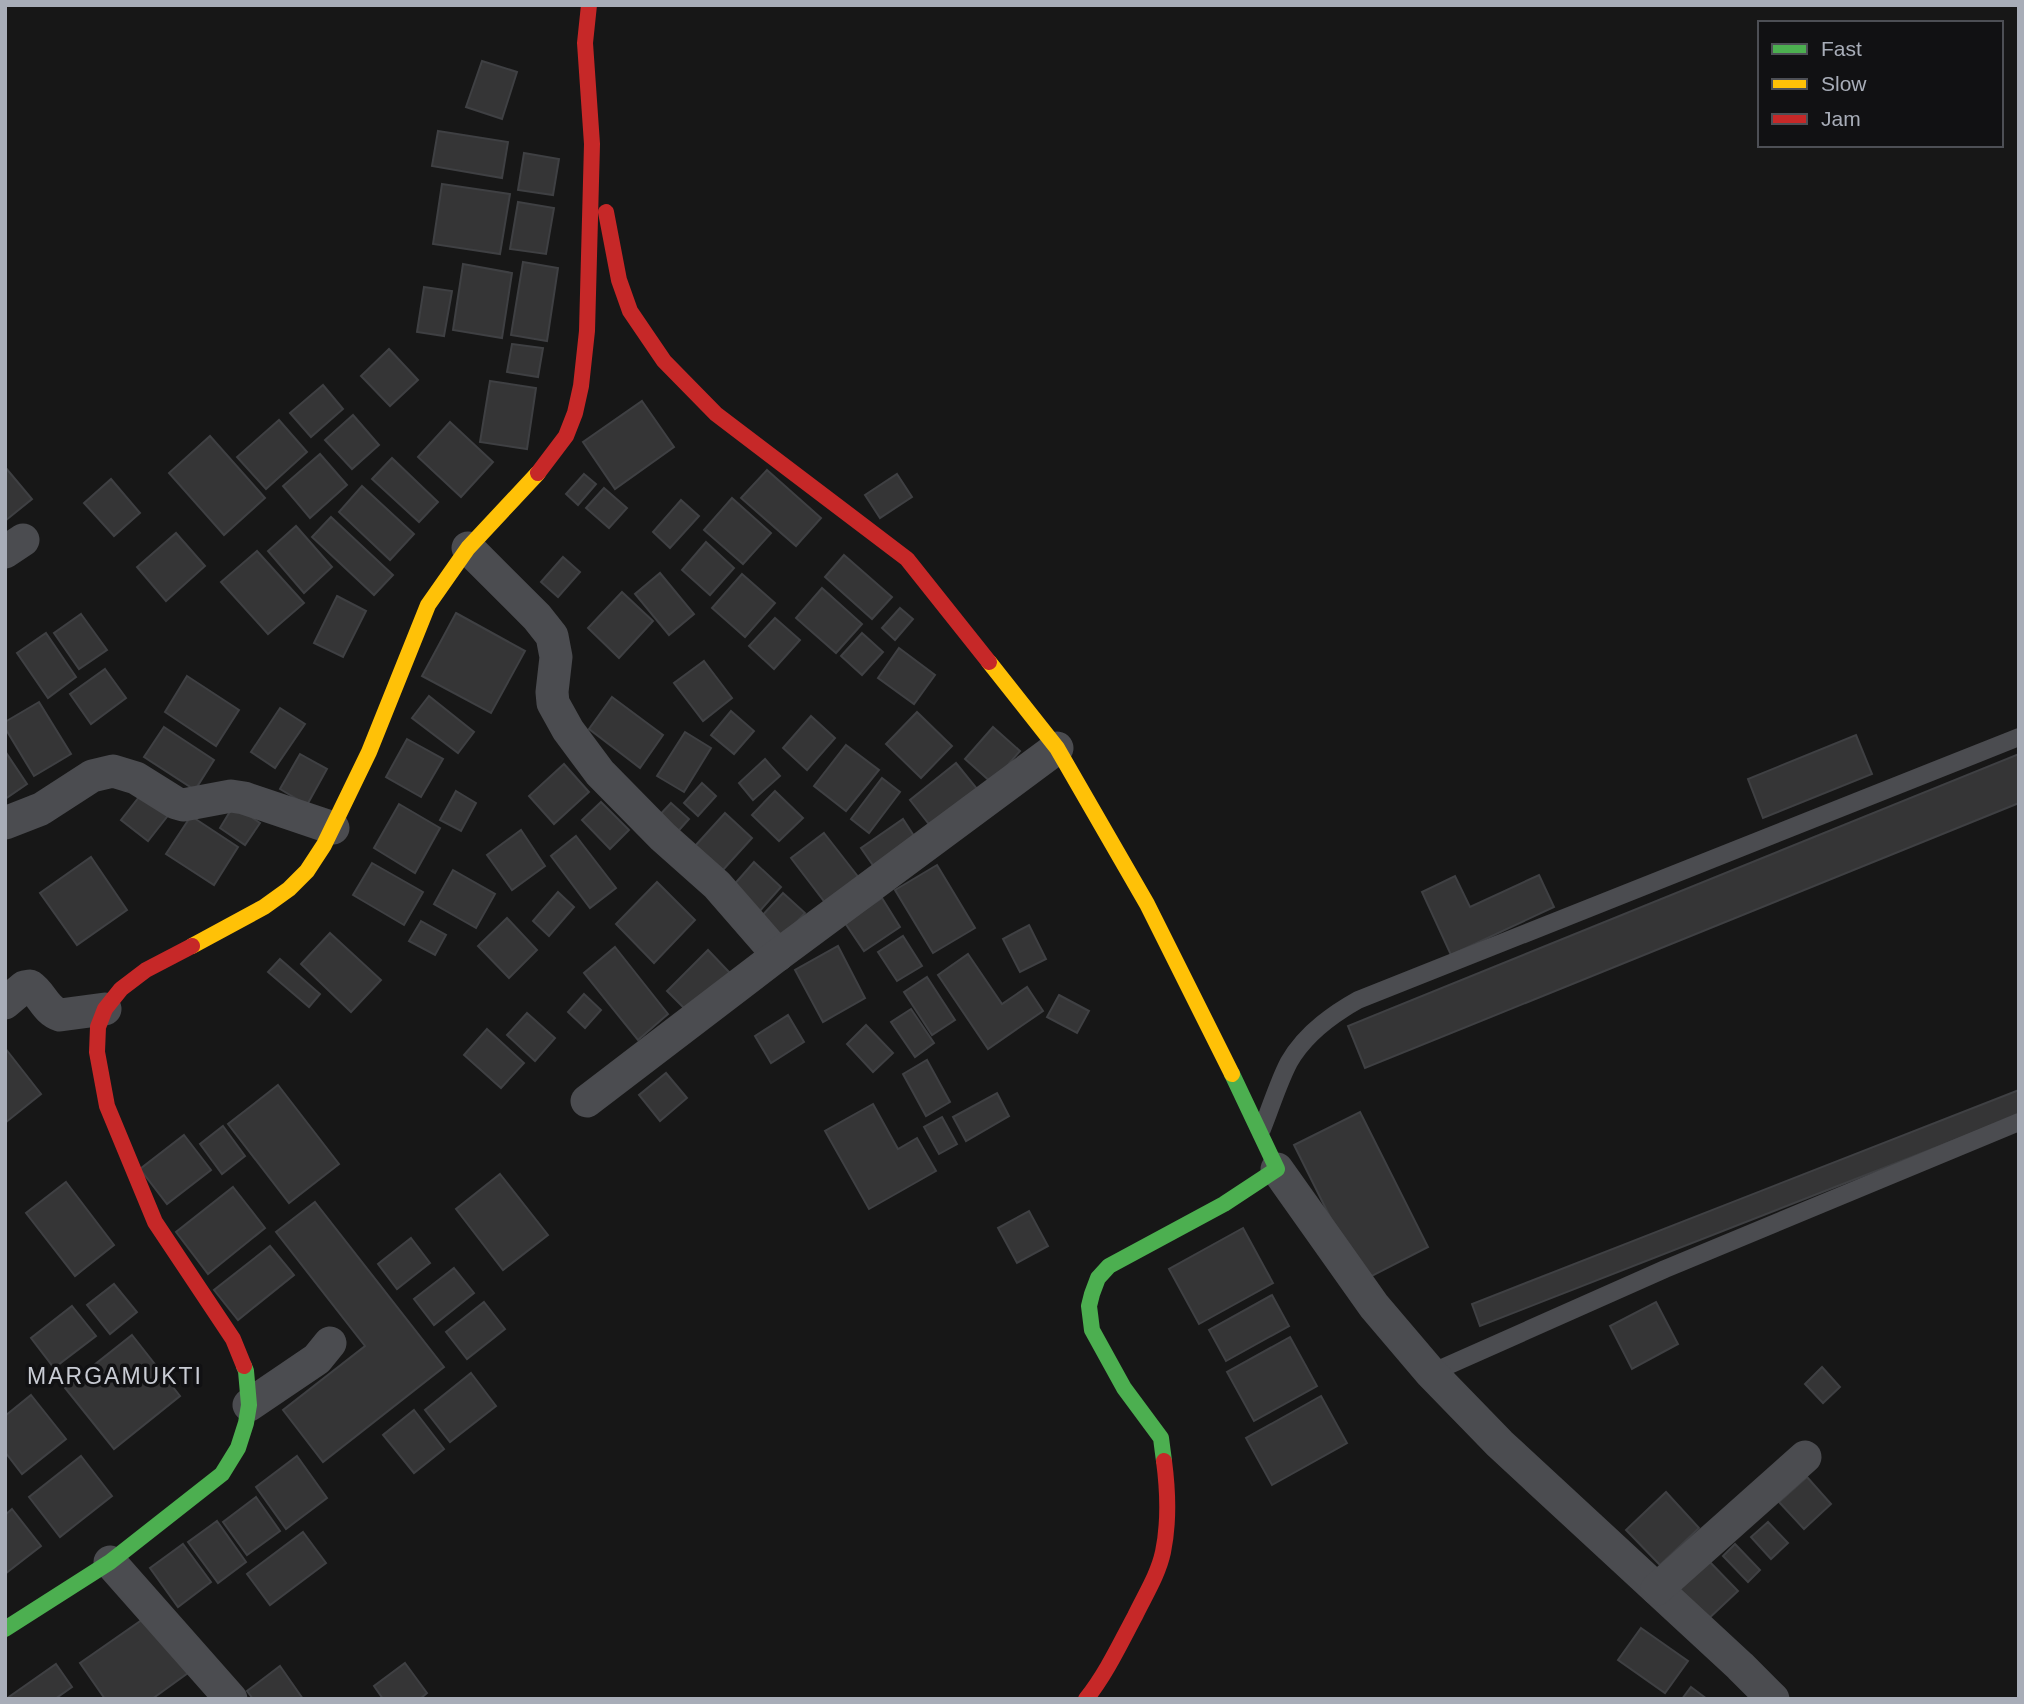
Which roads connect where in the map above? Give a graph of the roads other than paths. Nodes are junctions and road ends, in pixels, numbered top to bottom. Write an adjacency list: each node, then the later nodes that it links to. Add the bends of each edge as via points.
1 (589, 5): 2 (street, via 585,43)
2 (592, 144): 3 (street, via 587,331 575,413 547,464); 5 (street, via 619,280 630,312 664,360 716,414 907,559)
3 (468, 548): 7 (street, via 428,605); 8 (street, via 552,636 556,657 553,703 600,773 717,885)
4 (2019, 737): 13 (lane, via 1358,1000 1311,1034 1289,1062)
5 (1057, 748): 8 (street); 13 (street, via 1147,904)
6 (5, 823): 7 (street, via 41,809 92,776 113,771 136,778 183,805 231,796)
7 (333, 828): 10 (street, via 307,871 289,890 146,970 121,989)
8 (778, 955): 11 (street)
9 (5, 1003): 10 (street, via 30,986 53,1013)
10 (106, 1009): 17 (street, via 98,1027 97,1052 107,1106 155,1222 233,1339 246,1371)
11 (587, 1101)
12 (2019, 1122): 16 (lane, via 1665,1269)
13 (1261, 1132): 14 (street)
14 (1277, 1168): 16 (street, via 1374,1306); 23 (street, via 1224,1204 1104,1269 1094,1287 1089,1306 1092,1330 1124,1388 1161,1438 1167,1481 1163,1552 1156,1575 1116,1653)
15 (330, 1343): 17 (street, via 317,1359)
16 (1431, 1373): 20 (street, via 1500,1444)
17 (248, 1405): 19 (street, via 237,1448 222,1474)
18 (1805, 1457): 20 (street)
19 (110, 1562): 21 (street); 22 (street)
20 (1657, 1589): 24 (street)
21 (5, 1629)
22 (231, 1699)
23 (1086, 1699)
24 (1773, 1699)

